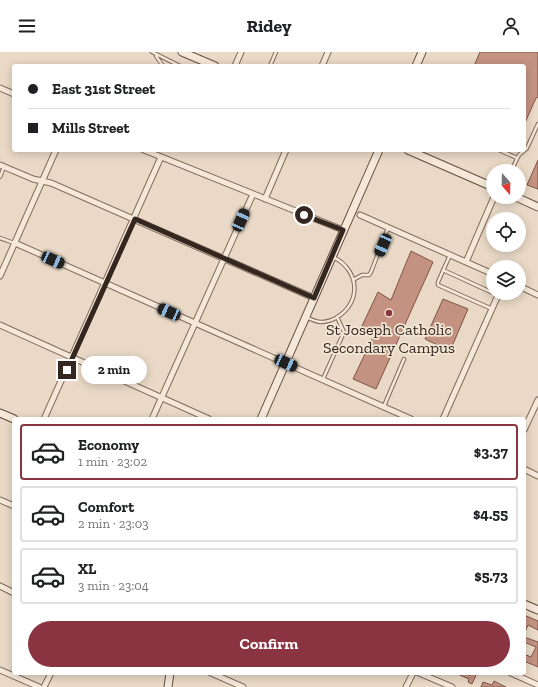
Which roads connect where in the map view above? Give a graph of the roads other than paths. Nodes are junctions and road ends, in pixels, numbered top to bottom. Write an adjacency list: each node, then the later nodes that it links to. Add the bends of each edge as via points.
1 (152, 52): 7 (lane)
2 (182, 52): 10 (street)
3 (240, 52): 11 (street)
4 (276, 52): 12 (lane)
5 (328, 52): 13 (street)
6 (422, 52): 14 (street)
7 (156, 55): 8 (lane); 9 (lane)
8 (162, 64)
9 (176, 64)
10 (210, 64)
11 (235, 64)
12 (271, 64)
13 (323, 64)
14 (417, 64)
15 (0, 88): 16 (street)
16 (12, 93)
17 (538, 124): 18 (lane)
18 (526, 149)
19 (55, 152): 31 (street)
20 (148, 152): 26 (street)
21 (285, 152): 34 (street)
22 (378, 152): 41 (street)
23 (413, 152): 32 (street)
24 (504, 152): 27 (lane)
25 (523, 152): 27 (lane)
26 (161, 158): 33 (street); 39 (street)
27 (517, 158): 28 (lane)
28 (514, 164)
29 (2, 166): 30 (lane); 31 (street)
30 (0, 177)
31 (41, 182): 39 (street, via 52,183); 43 (street)
32 (486, 184)
33 (253, 194): 34 (street); 46 (street)
34 (265, 199): 41 (street)
35 (526, 202): 37 (street)
36 (491, 204): 47 (street)
37 (538, 207)
38 (360, 215): 40 (street)
39 (135, 219): 46 (street); 52 (street)
40 (388, 228): 44 (street); 51 (lane, via 369,275 362,275)
41 (343, 230): 45 (street)
42 (0, 238): 43 (lane)
43 (14, 243): 50 (street); 52 (street)
44 (450, 255): 47 (street); 48 (lane)
45 (332, 257): 51 (lane, via 349,269); 56 (street)
46 (224, 260): 56 (street); 61 (street)
47 (466, 262): 49 (street)
48 (443, 270): 53 (lane); 58 (lane, via 438,282 440,287)
49 (486, 271)
50 (0, 276)
51 (353, 280): 60 (lane, via 354,294 351,305)
52 (105, 284): 61 (street); 63 (street)
53 (486, 289)
54 (526, 289): 55 (street)
55 (538, 295)
56 (314, 298): 59 (street)
57 (494, 300): 58 (street)
58 (492, 310): 78 (street)
59 (306, 317): 60 (lane, via 321,322); 65 (street)
60 (337, 317): 66 (lane, via 344,332)
61 (195, 324): 65 (street); 67 (street)
62 (0, 325): 63 (street)
63 (73, 358): 67 (street); 72 (street)
64 (404, 359): 69 (lane)
65 (286, 363): 66 (street); 75 (street)
66 (323, 380): 69 (street)
67 (162, 397): 73 (street); 74 (street)
68 (538, 400): 80 (street)
69 (384, 407): 70 (street)
70 (397, 413): 76 (street); 77 (street)
71 (0, 414): 79 (street)
72 (45, 417)
73 (153, 417)
74 (205, 417)
75 (262, 417)
76 (395, 417)
77 (406, 417)
78 (444, 417)
79 (12, 418)
80 (526, 426)
81 (526, 470): 82 (street)
82 (538, 476)
83 (0, 500): 84 (street)
84 (12, 505)
85 (0, 586): 86 (street)
86 (12, 592)
87 (526, 605): 88 (street)
88 (538, 610)
89 (0, 670): 97 (street)
90 (50, 675): 98 (street)
91 (170, 675): 99 (street)
92 (215, 675): 100 (street)
93 (412, 675): 101 (street)
94 (423, 675): 102 (street)
95 (516, 675): 96 (street)
96 (538, 685)
97 (39, 687)
98 (44, 687)
99 (168, 687)
100 (243, 687)
101 (406, 687)
102 (452, 687)

